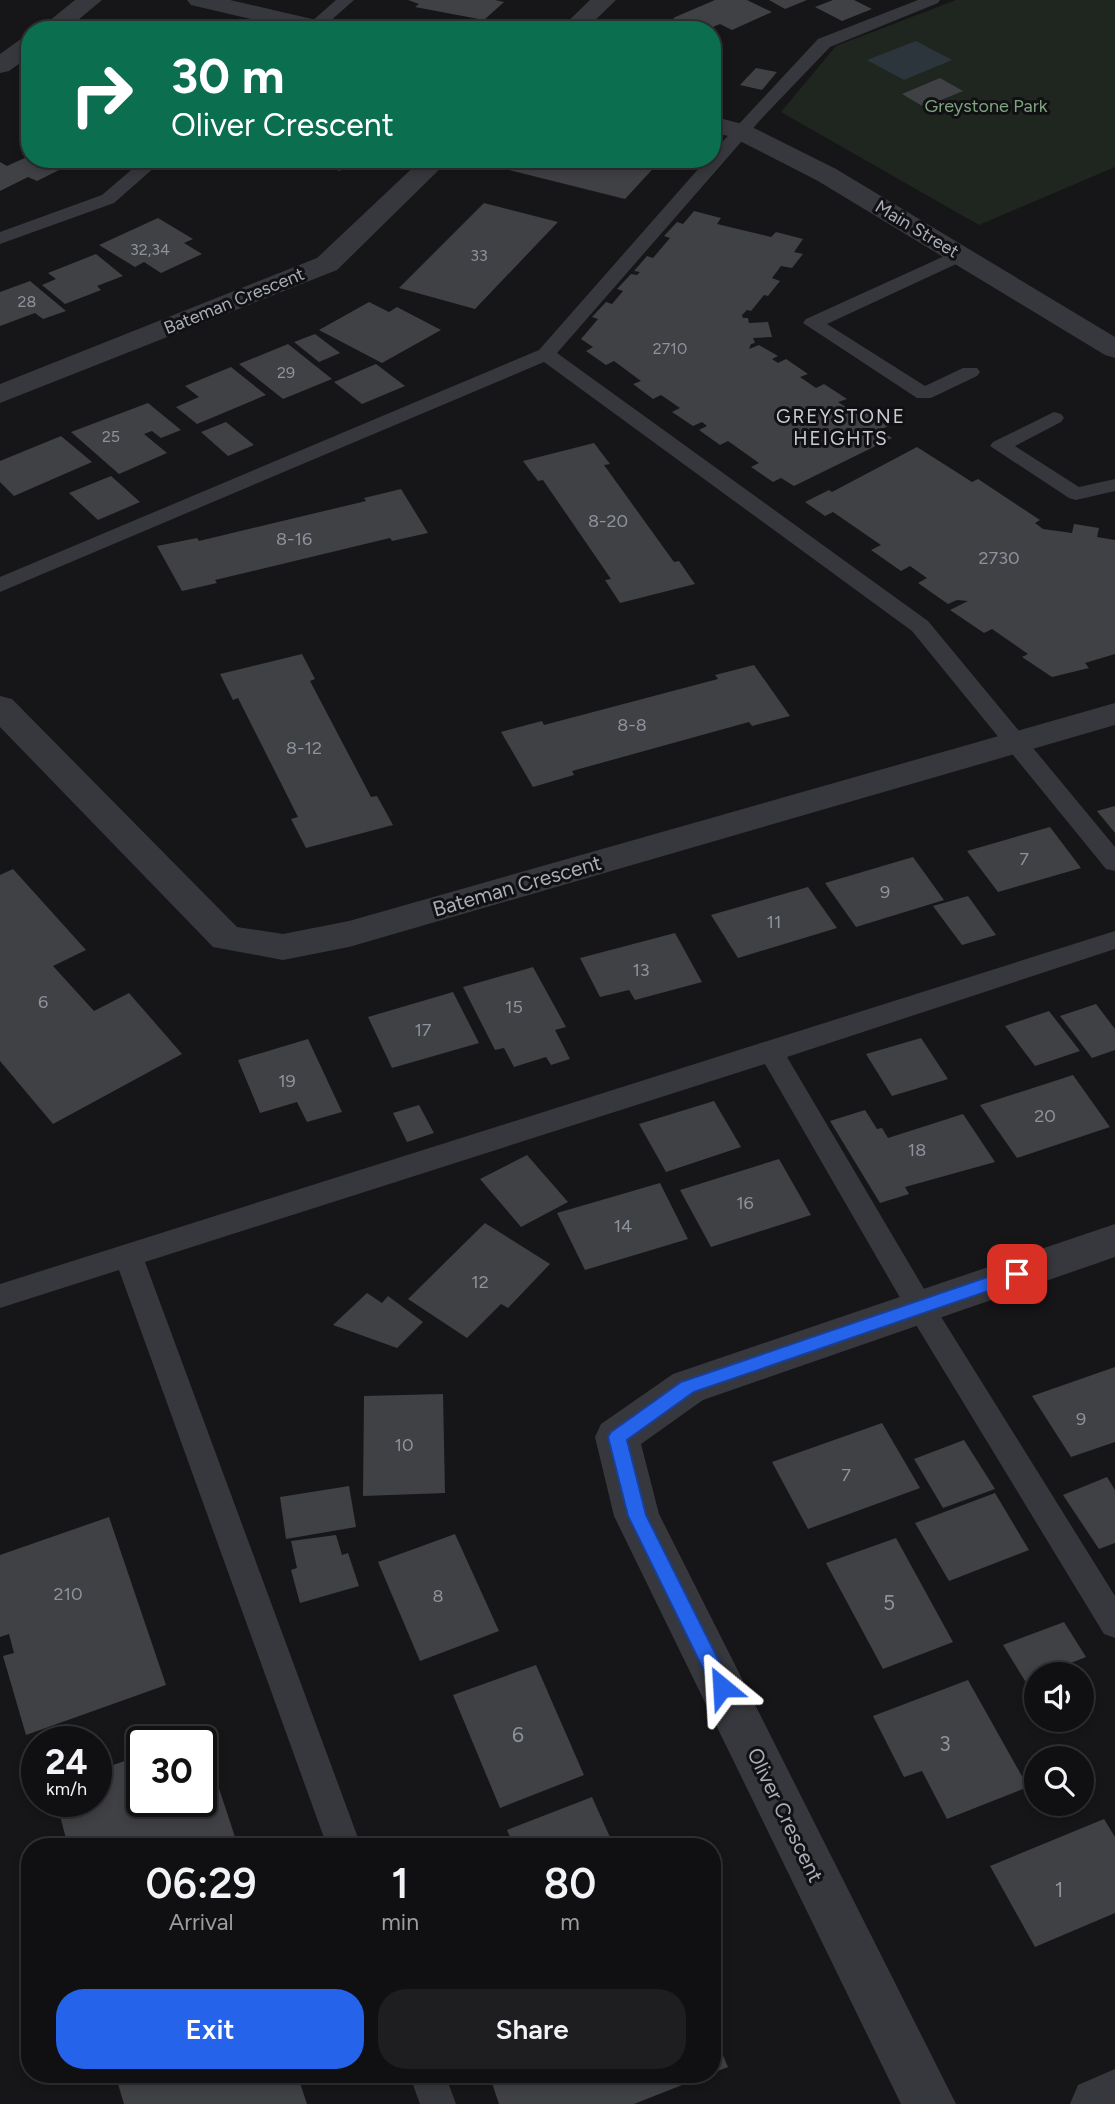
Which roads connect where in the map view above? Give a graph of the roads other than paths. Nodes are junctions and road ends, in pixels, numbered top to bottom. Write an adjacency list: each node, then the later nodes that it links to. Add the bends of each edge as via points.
1 (90, 0): 6 (street)
2 (199, 0): 7 (street)
3 (346, 0): 8 (lane)
4 (604, 0): 9 (street)
5 (932, 0): 13 (lane, via 824,43)
6 (62, 21)
7 (285, 21)
8 (326, 21)
9 (581, 21)
10 (21, 51): 11 (street)
11 (0, 66)
12 (721, 126): 13 (street, Main Street)
13 (741, 131): 14 (lane); 19 (street, Main Street, via 827,175)
14 (721, 154)
15 (144, 168): 18 (lane, via 107,199)
16 (428, 168): 23 (street, Bateman Crescent, via 327,264)
17 (709, 168): 21 (lane)
18 (0, 238)
19 (960, 255): 20 (street, Main Street); 22 (lane, via 813,323 924,394)
20 (1115, 349)
21 (546, 354): 26 (lane); 29 (lane, via 920,626)
22 (970, 372)
23 (0, 394)
24 (1054, 418): 25 (lane, via 1000,446 1076,494)
25 (1115, 485)
26 (0, 585)
27 (0, 707): 29 (street, Bateman Crescent, via 226,939 283,947 359,931)
28 (1115, 714): 29 (street, Bateman Crescent)
29 (1016, 741): 30 (lane)
30 (1115, 863)
31 (1115, 940): 32 (lane)
32 (771, 1052): 34 (lane); 36 (lane)
33 (1115, 1240): 36 (street, Oliver Crescent)
34 (128, 1255): 35 (lane); 38 (lane)
35 (0, 1296)
36 (920, 1307): 37 (lane); 42 (street, Oliver Crescent, via 688,1387 617,1437 637,1516)
37 (1113, 1616)
38 (341, 1838)
39 (430, 2083): 41 (lane)
40 (1115, 2096): 43 (street)
41 (438, 2104)
42 (929, 2104)
43 (1097, 2104)

